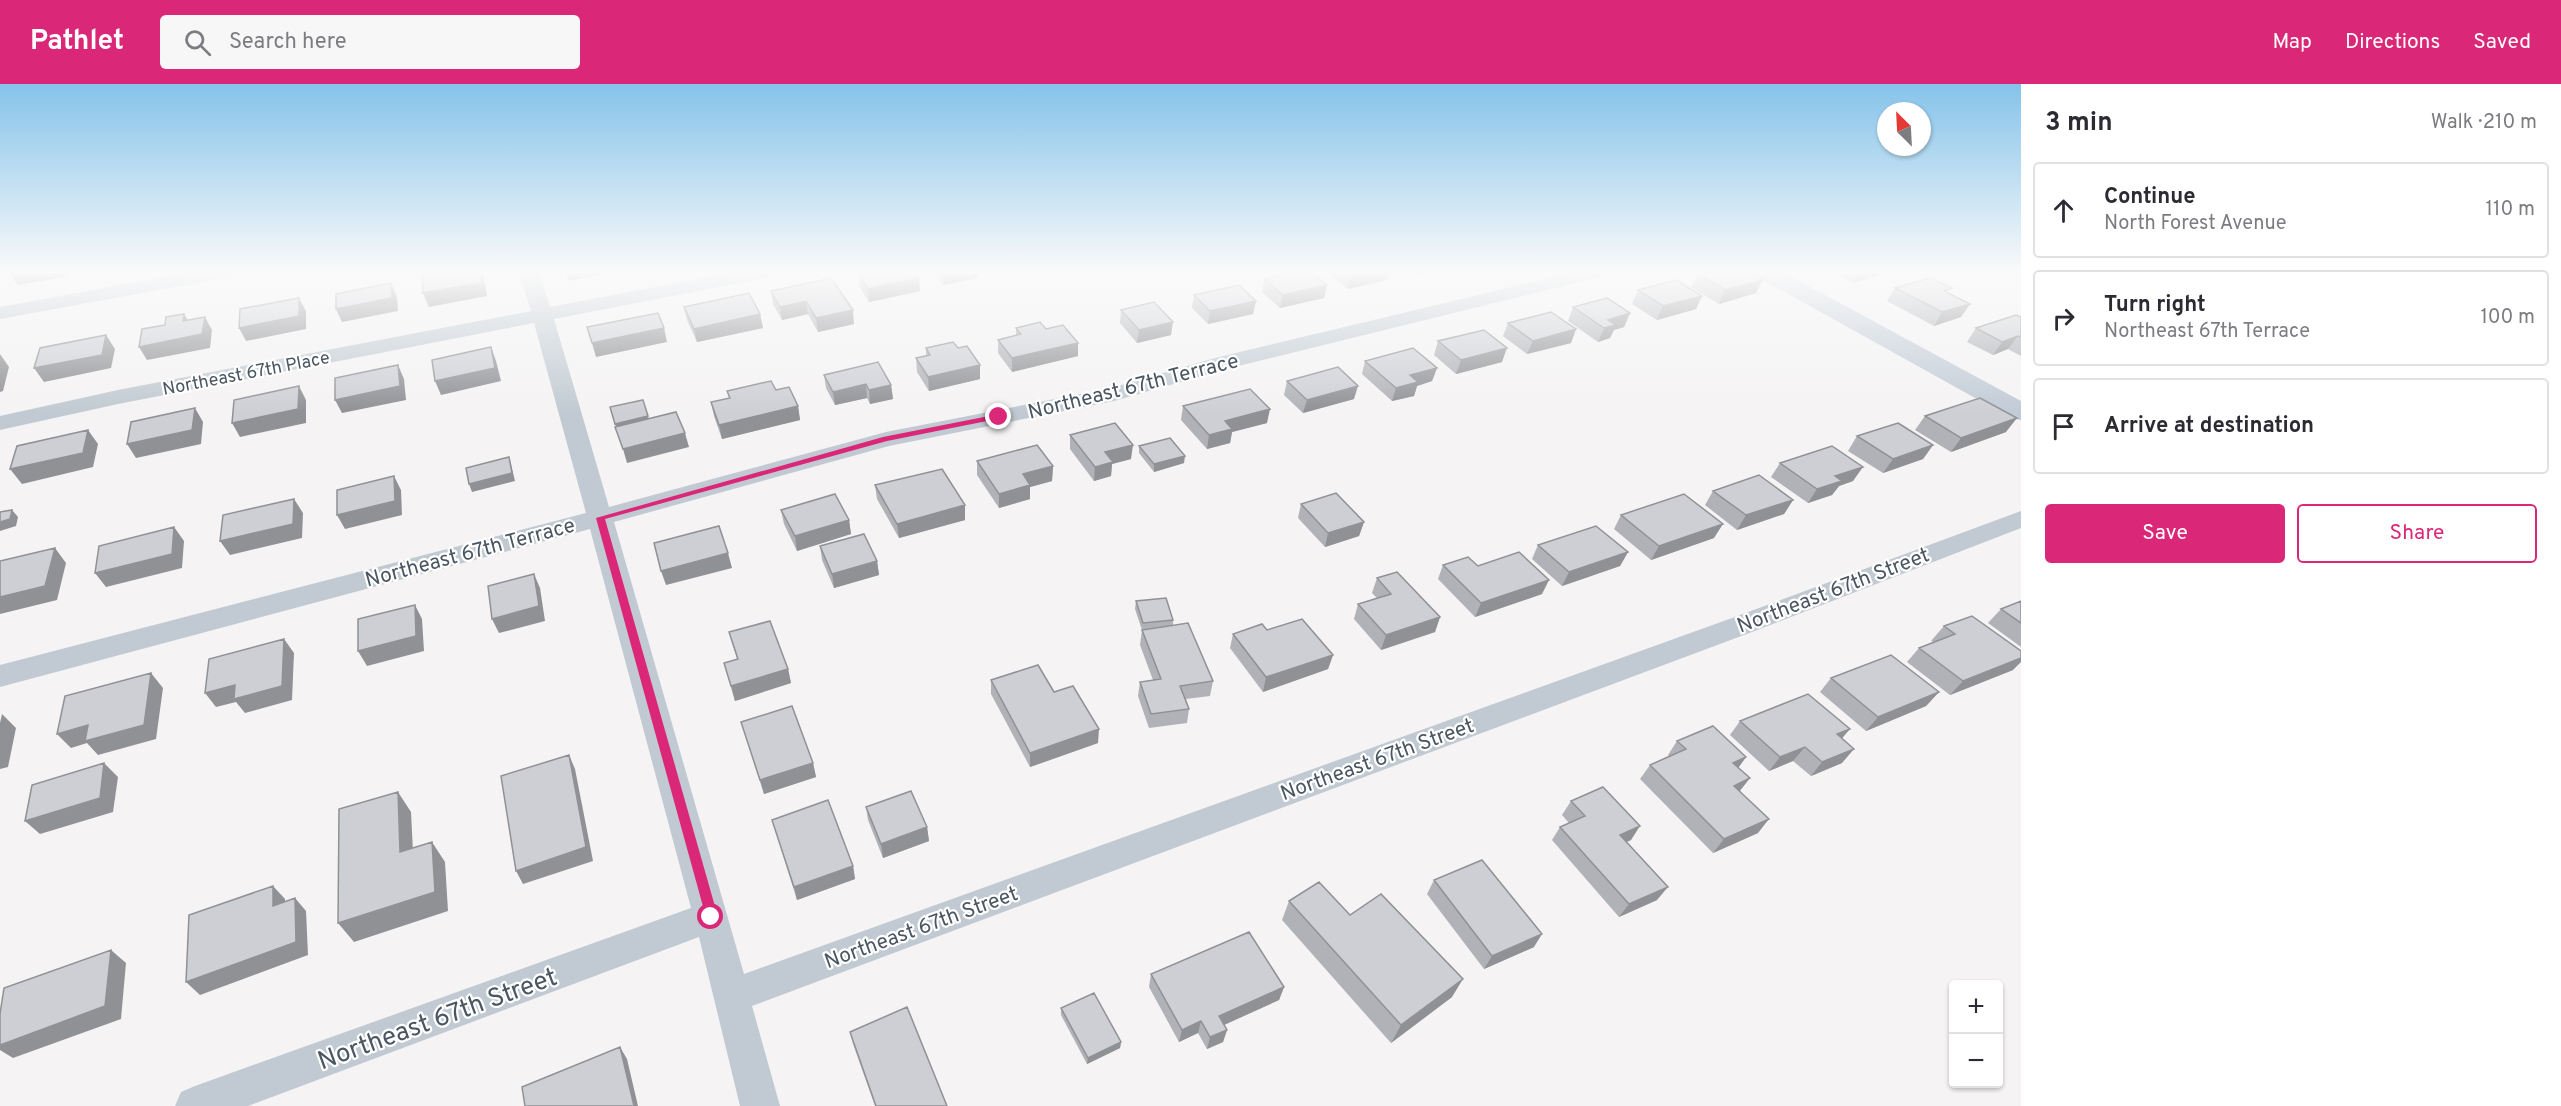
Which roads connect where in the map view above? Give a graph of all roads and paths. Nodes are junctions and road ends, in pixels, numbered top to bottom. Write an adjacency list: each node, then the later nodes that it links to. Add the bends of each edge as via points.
1 (529, 318): 6 (street, Northeast 67th Place)
2 (544, 318): 7 (street)
3 (1410, 318): 7 (street, Northeast 67th Terrace, via 1114,394 886,439)
4 (1849, 318): 5 (street)
5 (2021, 412)
6 (0, 423)
7 (600, 518): 9 (street, Northeast 67th Terrace); 10 (street)
8 (2021, 519): 11 (street, Northeast 67th Street, via 1730,630)
9 (0, 676)
10 (711, 917): 11 (street); 12 (street, Northeast 67th Street)
11 (732, 996): 13 (street)
12 (195, 1106)
13 (760, 1106)

